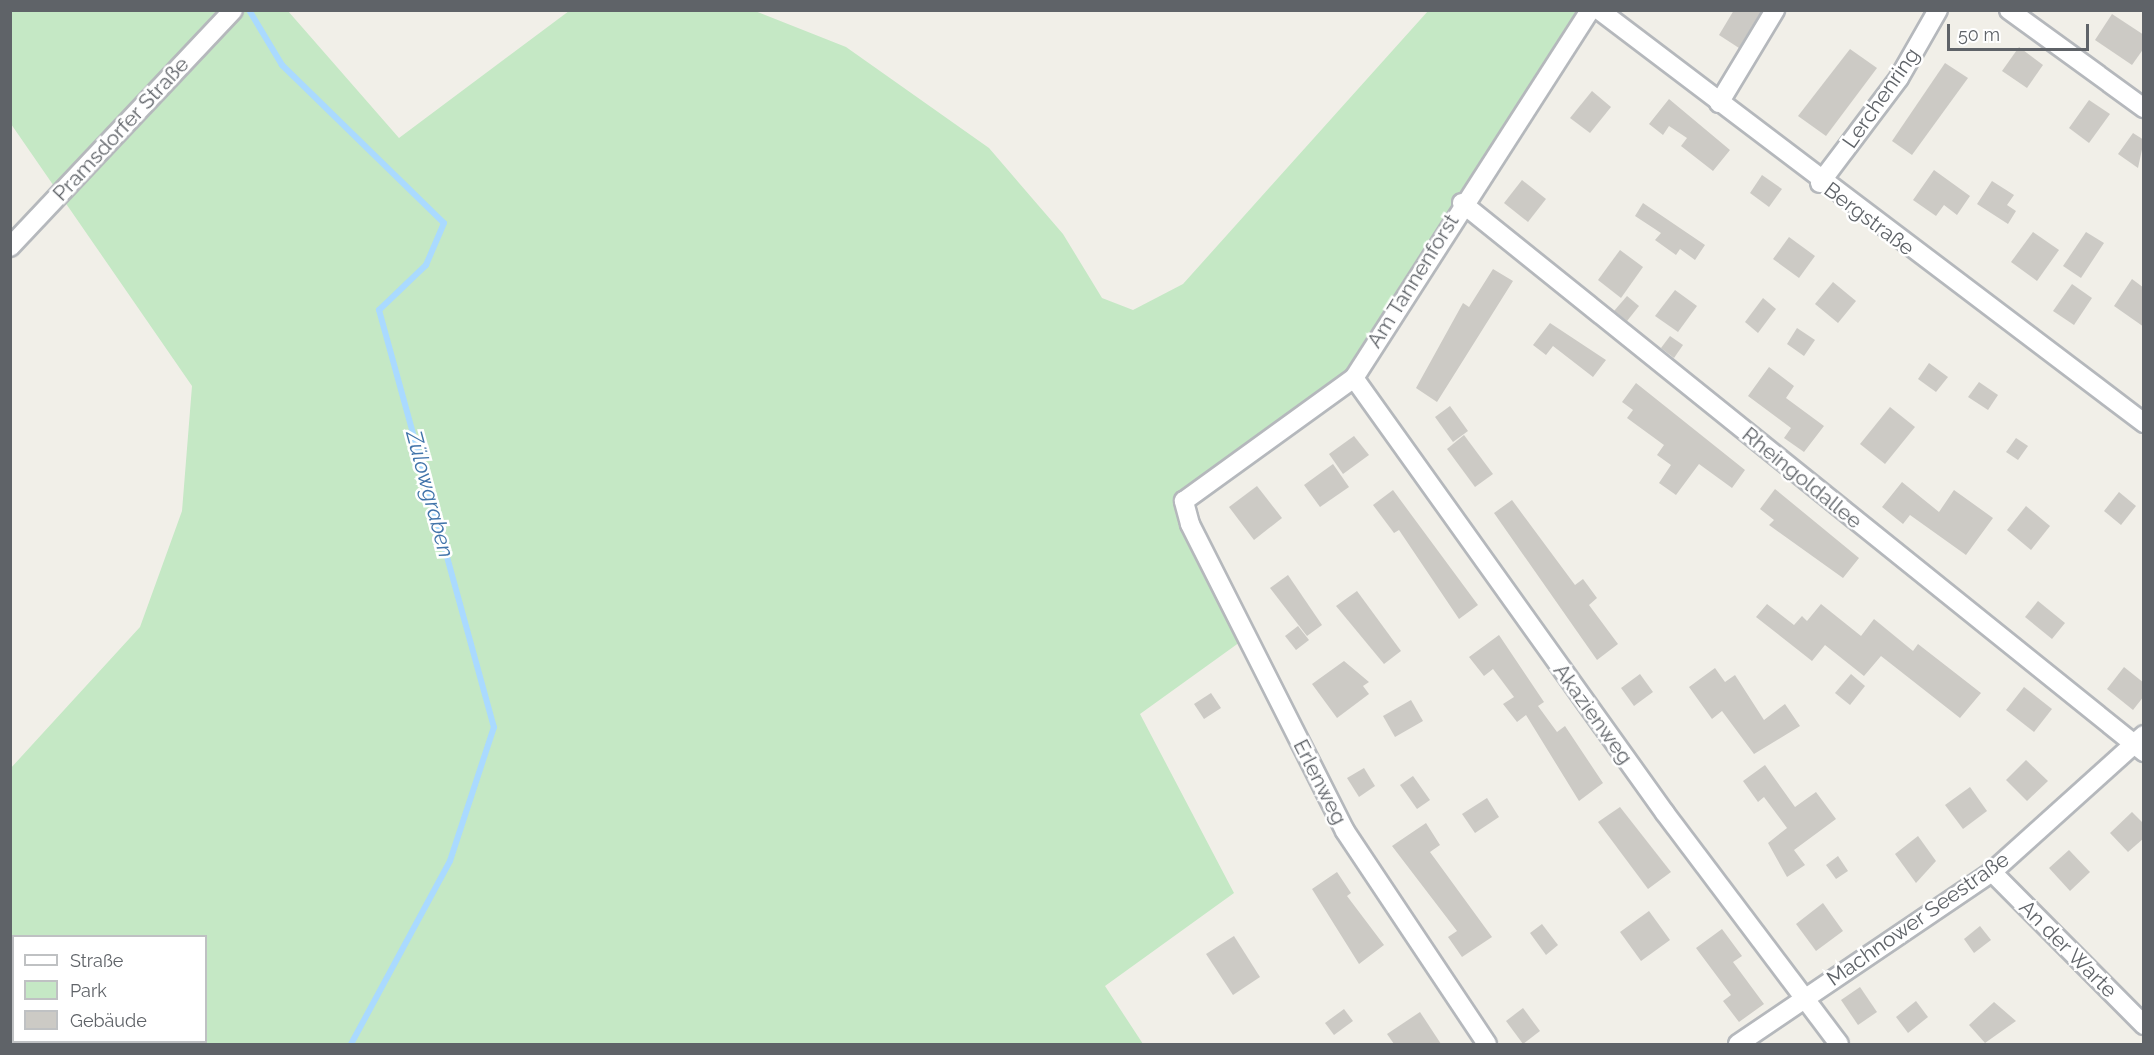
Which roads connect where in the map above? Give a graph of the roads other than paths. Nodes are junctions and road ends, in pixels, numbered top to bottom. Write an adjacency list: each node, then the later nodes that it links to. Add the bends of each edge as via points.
1 (233, 10): 11 (street, Pramsdorfer Straße)
2 (1590, 10): 10 (street, Am Tannenforst)
3 (1599, 10): 7 (street, Bergstraße)
4 (1775, 10): 7 (street)
5 (1938, 10): 9 (street, Lerchenring, via 1899,78)
6 (2010, 10): 8 (street)
7 (1719, 103): 9 (street, Bergstraße)
8 (2144, 108)
9 (1820, 183): 13 (street, Bergstraße)
10 (1462, 202): 12 (street, Am Tannenforst); 15 (street, Rheingoldallee)
11 (10, 247)
12 (1354, 378): 14 (street, Am Tannenforst); 17 (street, Akazienweg, via 1658,804)
13 (2144, 423)
14 (1184, 501): 19 (street, Erlenweg, via 1190,524 1345,831)
15 (2141, 744): 16 (street, Machnower Seestraße)
16 (1992, 872): 17 (street, Machnower Seestraße); 18 (street, An der Warte)
17 (1806, 997): 20 (street, Machnower Seestraße); 21 (street, Akazienweg)
18 (2144, 1025)
19 (1487, 1044)
20 (1738, 1044)
21 (1839, 1044)

